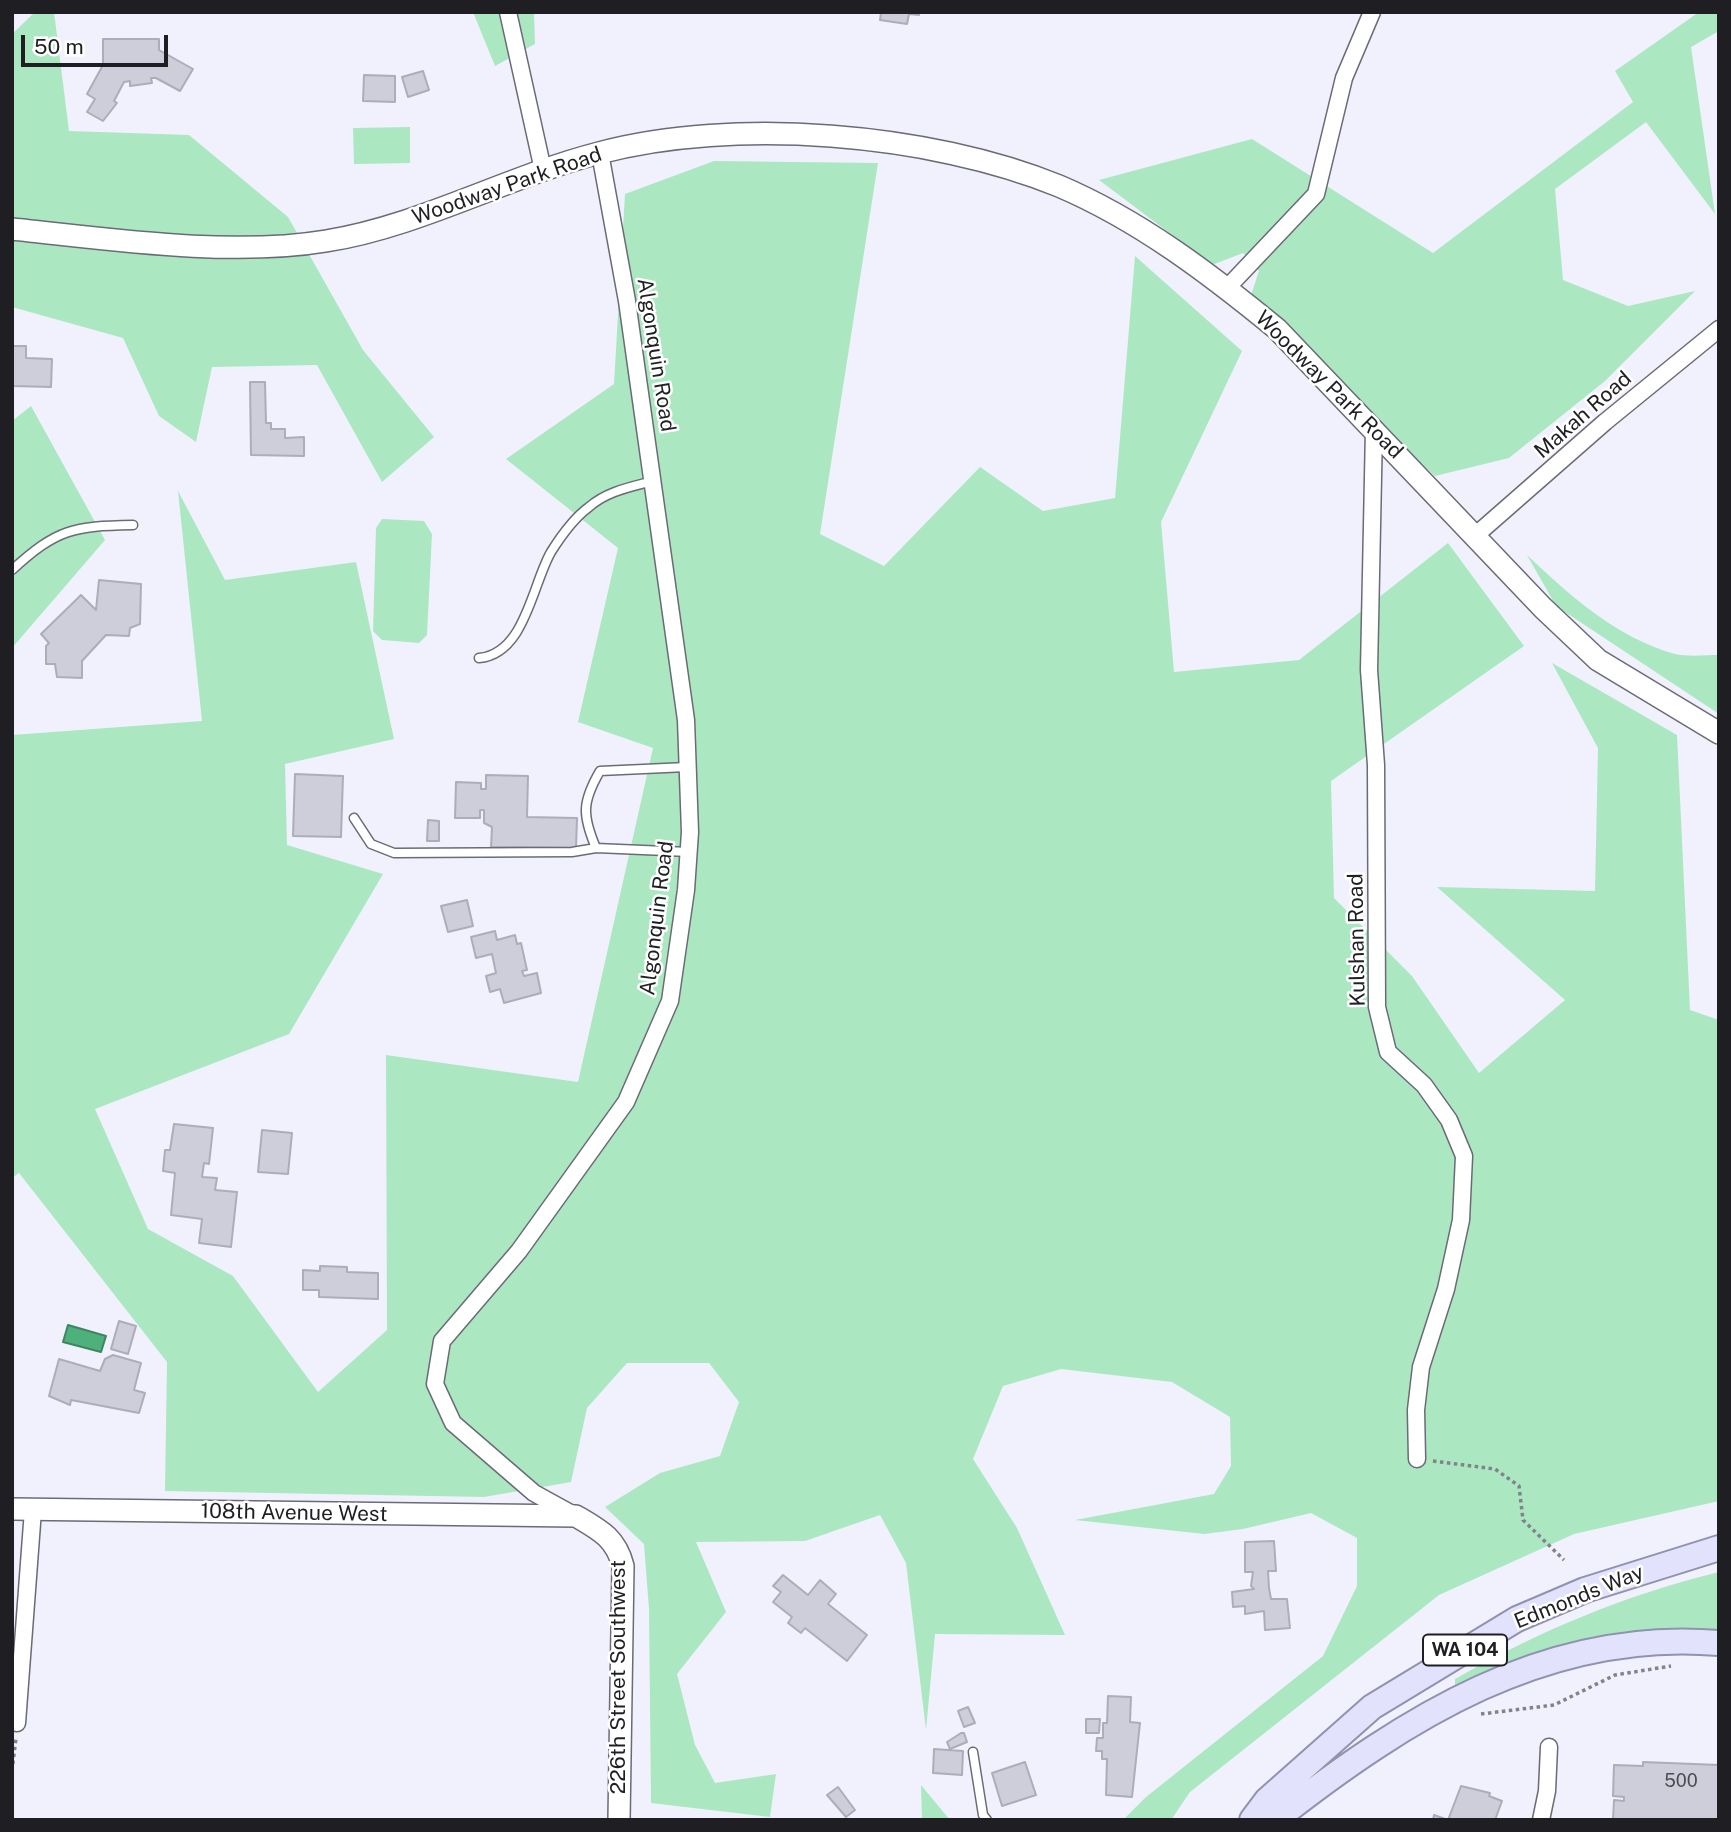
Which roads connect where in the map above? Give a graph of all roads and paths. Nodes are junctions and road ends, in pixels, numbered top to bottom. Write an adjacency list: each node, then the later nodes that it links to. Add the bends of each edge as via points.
1 (508, 12): 4 (street)
2 (1372, 12): 6 (street, via 1344,78 1315,194)
3 (600, 153): 4 (street, Woodway Park Road); 6 (street, Woodway Park Road, via 702,137 829,136 1009,167 1062,188 1153,236); 9 (street, Algonquin Road)
4 (543, 170): 5 (street, Woodway Park Road, via 402,222 323,242 270,247 210,245)
5 (12, 229)
6 (1227, 288): 8 (street, Woodway Park Road, via 1277,329)
7 (1719, 329): 11 (street, Makah Road)
8 (1374, 429): 11 (street, Woodway Park Road); 19 (street, Kulshan Road, via 1369,670 1376,765 1377,1007 1388,1052 1424,1085 1449,1120 1464,1156 1461,1220 1446,1289 1420,1367)
9 (653, 481): 13 (lane, via 610,493 589,507 550,553 514,634 501,651); 15 (street, Algonquin Road, via 686,720)
10 (133, 524): 12 (lane, via 66,530 41,544)
11 (1476, 535): 14 (street, Woodway Park Road, via 1598,660)
12 (12, 570)
13 (479, 658)
14 (1719, 733)
15 (687, 767): 17 (lane, via 600,771 587,793 585,821); 18 (street, Algonquin Road)
16 (354, 818): 17 (lane, via 370,844 394,853)
17 (596, 848): 18 (lane)
18 (689, 852): 22 (street, Algonquin Road, via 670,1001 626,1102 519,1251 442,1341 435,1384 453,1423 534,1493)
19 (1417, 1459): 24 (path, via 1495,1469 1519,1486 1523,1520)
20 (12, 1497): 21 (street)
21 (22, 1509): 22 (street, 108th Avenue West); 28 (street)
22 (576, 1516): 32 (street, 226th Street Southwest, via 608,1534 623,1566)
23 (1719, 1548): 34 (main road, Edmonds Way / WA 104, via 1585,1590 1517,1619 1371,1707 1267,1800)
24 (1564, 1560)
25 (1719, 1643): 35 (main road, WA 104, via 1615,1645 1512,1673 1393,1737)
26 (1674, 1666): 27 (path, via 1615,1675 1554,1705)
27 (1471, 1715)
28 (17, 1723): 31 (path)
29 (1549, 1746): 36 (street)
30 (973, 1752): 33 (lane)
31 (12, 1771)
32 (619, 1820)
33 (987, 1820)
34 (1252, 1820)
35 (1275, 1820)
36 (1541, 1820)

